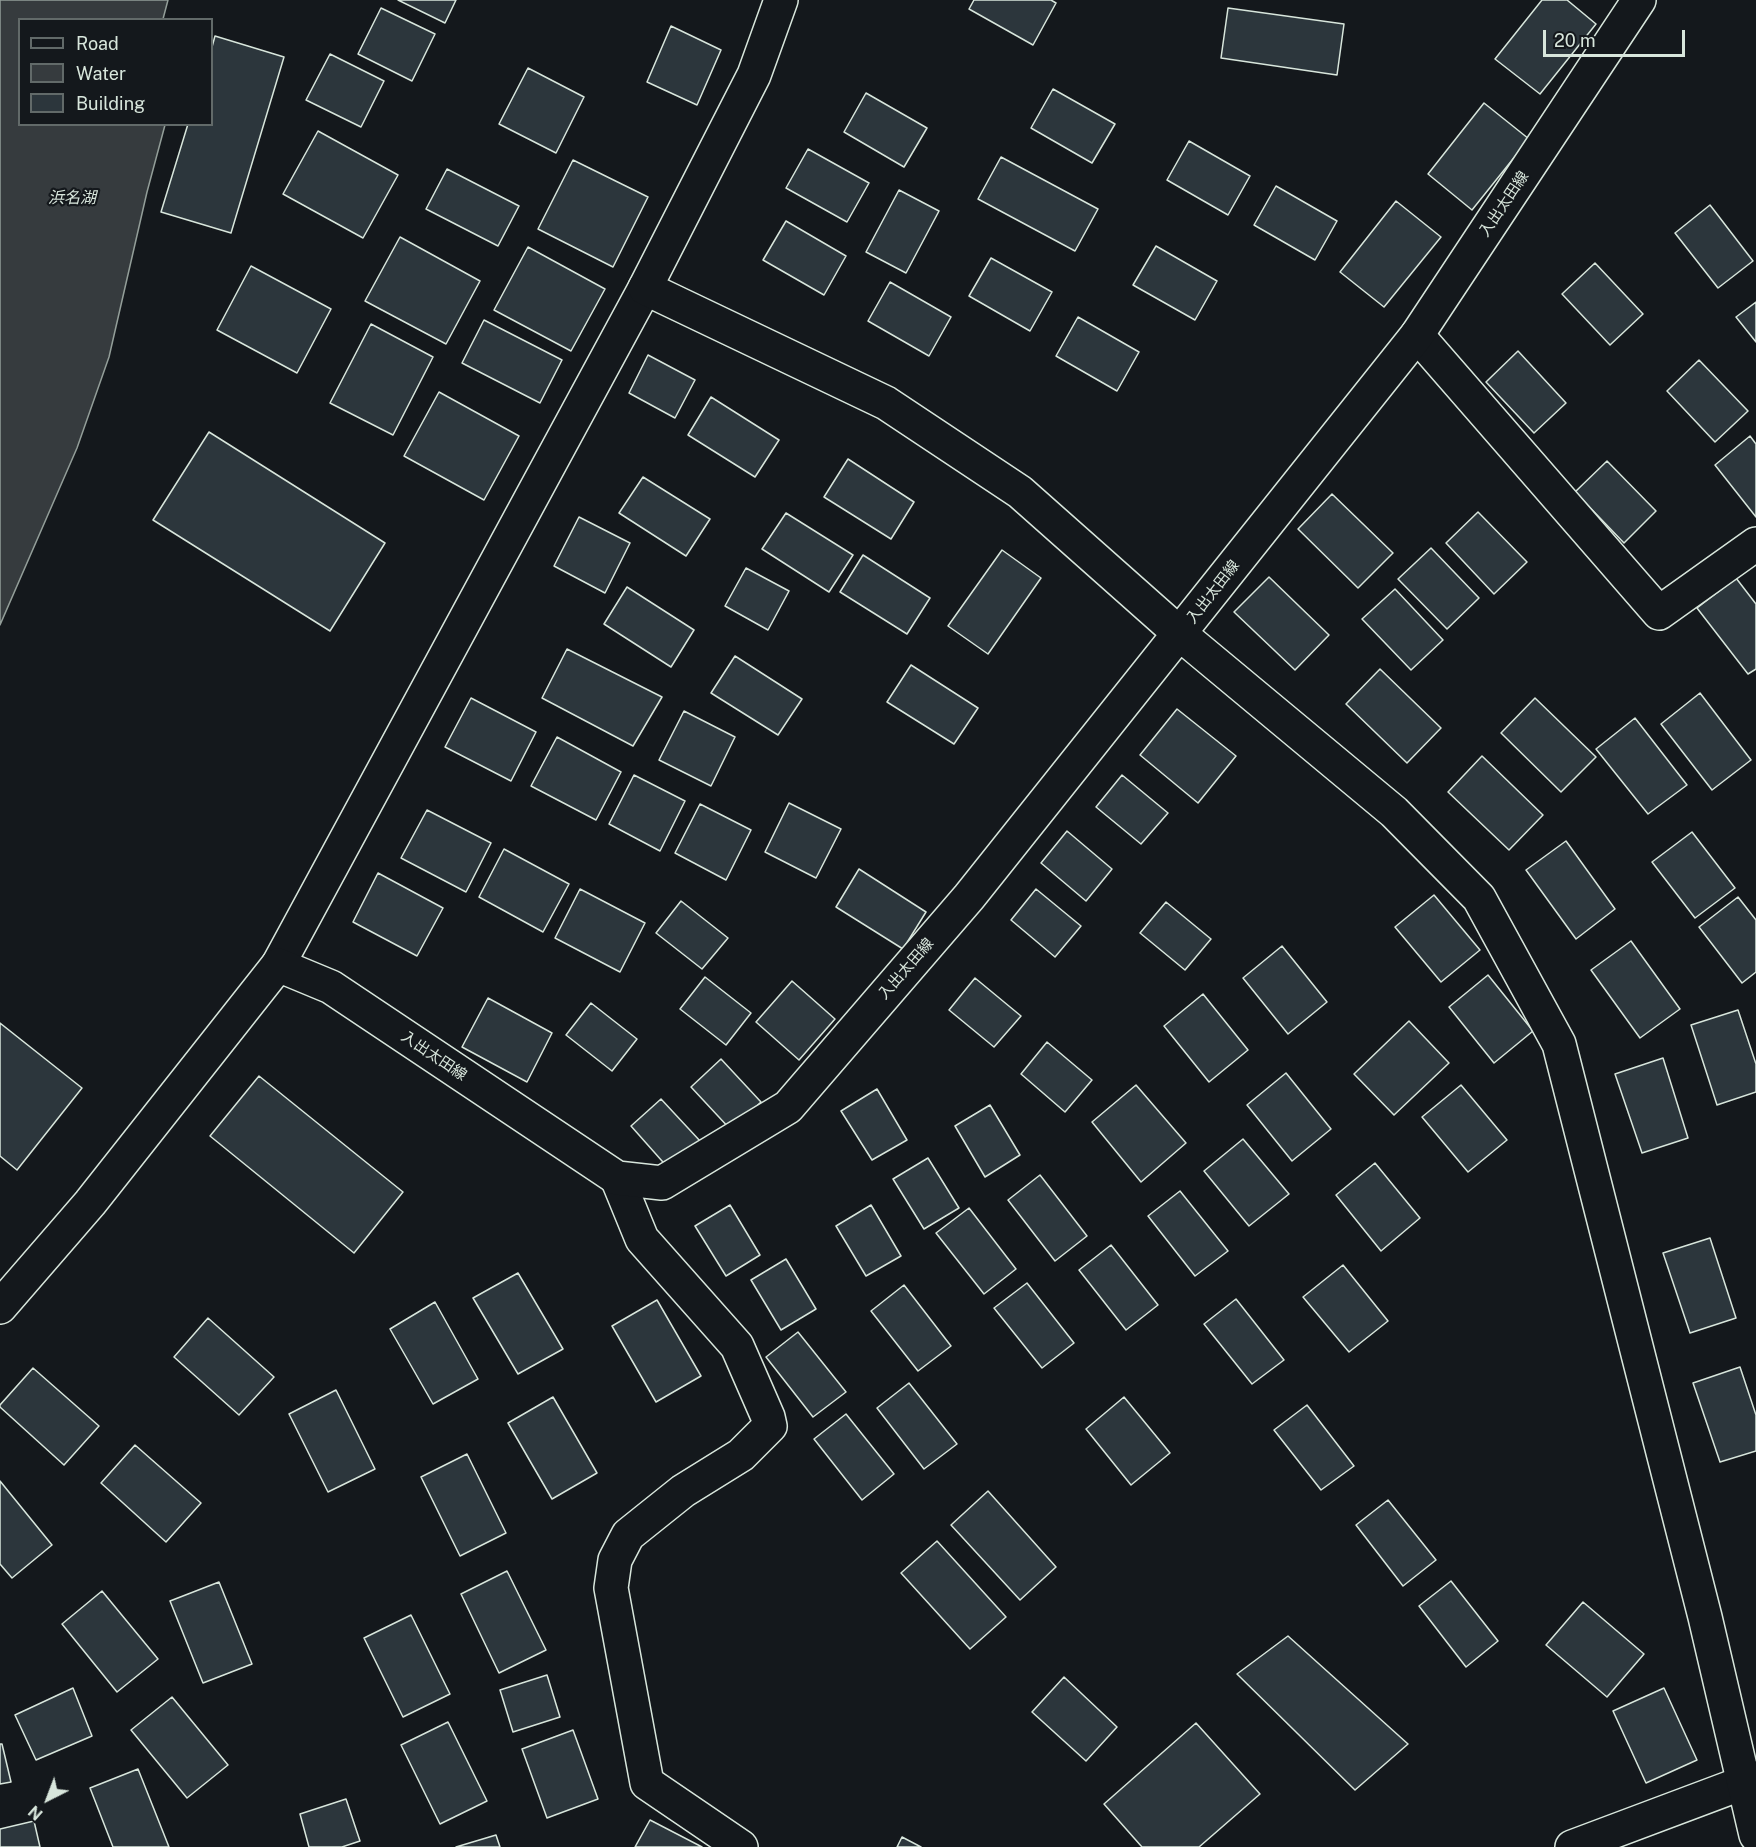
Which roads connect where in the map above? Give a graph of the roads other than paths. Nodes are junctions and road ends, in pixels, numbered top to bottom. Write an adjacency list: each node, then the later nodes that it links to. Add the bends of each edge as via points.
1 (781, 0): 3 (street, via 754,75)
2 (1639, 0): 4 (street, 入出太田線)
3 (645, 288): 6 (street, via 886,403 1020,492); 7 (street)
4 (1417, 335): 5 (street, via 1659,614); 6 (street, 入出太田線)
5 (1756, 544)
6 (1180, 634): 8 (street, 入出太田線, via 969,897 788,1107 662,1183); 10 (street, via 1394,812 1479,898 1559,1044)
7 (278, 965): 8 (street, 入出太田線, via 331,987); 9 (street, via 90,1203)
8 (617, 1178): 12 (street, via 642,1239 737,1346 770,1426 741,1455 684,1491 628,1535 615,1560 611,1588 647,1783)
9 (0, 1307)
10 (1750, 1780): 11 (street); 13 (street)
11 (1756, 1835)
12 (741, 1847)
13 (1572, 1847)

